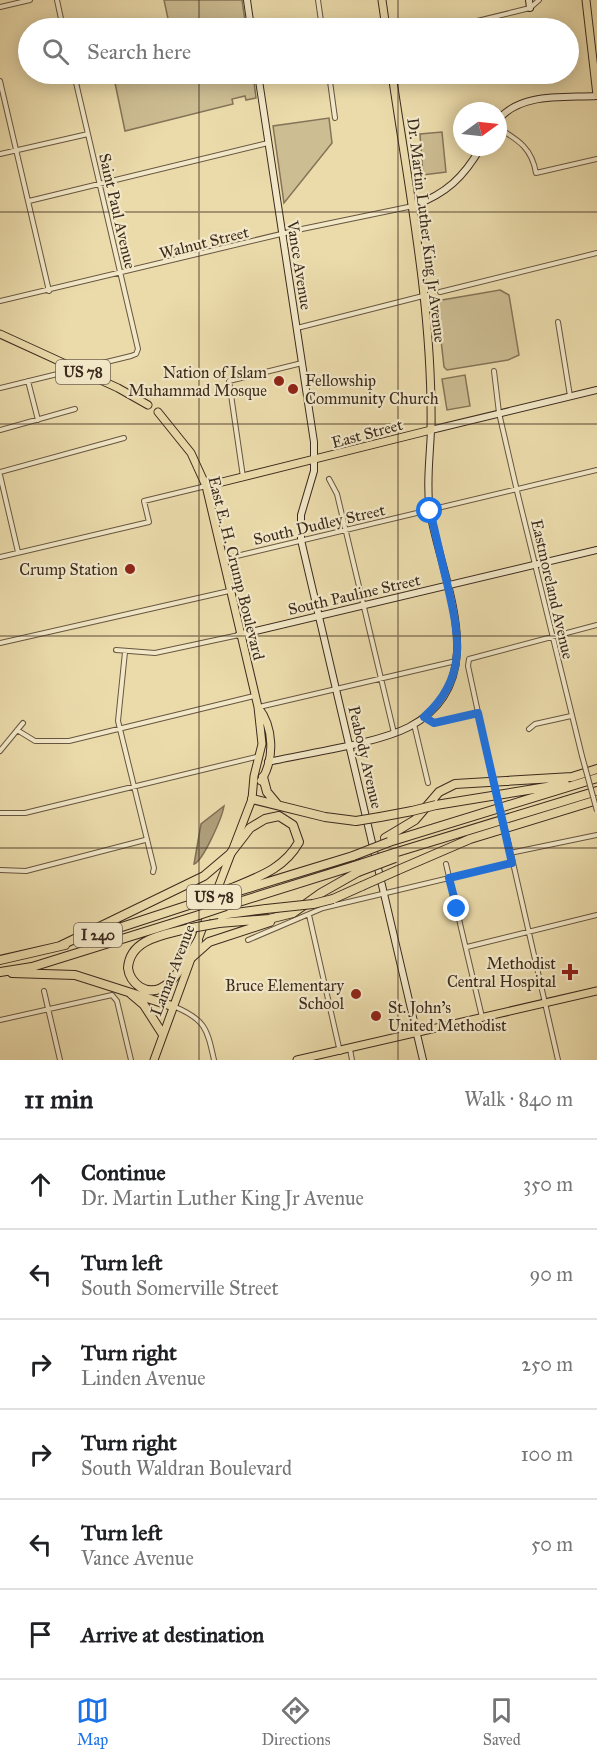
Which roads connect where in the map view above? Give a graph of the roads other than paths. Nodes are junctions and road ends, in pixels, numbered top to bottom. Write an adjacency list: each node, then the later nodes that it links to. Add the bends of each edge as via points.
1 (30, 0): 9 (street)
2 (57, 0): 10 (street)
3 (247, 0): 11 (street)
4 (318, 0): 12 (street)
5 (382, 0): 13 (main road)
6 (538, 0): 8 (street)
7 (586, 0): 20 (main road)
8 (530, 4): 14 (street)
9 (0, 7)
10 (61, 18)
11 (250, 18)
12 (321, 18)
13 (385, 18)
14 (483, 18)
15 (0, 81): 26 (street)
16 (76, 84): 23 (street, Saint Paul Avenue)
17 (259, 84): 25 (street, Vance Avenue)
18 (331, 84): 22 (street)
19 (394, 84): 32 (main road, Dr. Martin Luther King Jr Avenue)
20 (597, 95): 21 (street, via 527,101)
21 (507, 111)
22 (336, 118)
23 (88, 134): 26 (street); 30 (street, Saint Paul Avenue)
24 (507, 134): 29 (street, via 524,144 534,160 536,173)
25 (268, 143): 30 (street); 33 (street, Vance Avenue)
26 (17, 151): 27 (street); 31 (street)
27 (0, 154)
28 (476, 156): 32 (street, via 454,184)
29 (597, 159)
30 (100, 183): 31 (street); 35 (street, Saint Paul Avenue)
31 (28, 201): 36 (street)
32 (413, 206): 33 (street, Walnut Street); 38 (main road, Dr. Martin Luther King Jr Avenue)
33 (283, 234): 35 (street, Walnut Street); 41 (street, Vance Avenue)
34 (597, 254): 37 (street)
35 (121, 273): 36 (street, Walnut Street); 44 (street, Saint Paul Avenue, via 136,354)
36 (49, 291): 39 (street, Walnut Street)
37 (440, 292)
38 (423, 296): 41 (street); 56 (main road, Dr. Martin Luther King Jr Avenue)
39 (0, 301)
40 (558, 322): 49 (street)
41 (297, 328): 43 (street, Vance Avenue)
42 (0, 334): 44 (main road, US 78)
43 (303, 363): 58 (street, Vance Avenue); 61 (street, via 229,381)
44 (78, 369): 46 (street); 50 (main road, US 78)
45 (494, 371): 53 (street, Eastmoreland Avenue)
46 (28, 381): 47 (street); 54 (street)
47 (0, 388)
48 (597, 390): 49 (street, East Street)
49 (570, 396): 53 (street, East Street)
50 (148, 405)
51 (75, 409): 54 (street)
52 (159, 412): 63 (main road, East E. H. Crump Boulevard / US 78, via 191,453)
53 (499, 413): 56 (street, East Street); 64 (street, Eastmoreland Avenue)
54 (38, 420): 55 (street)
55 (0, 430)
56 (431, 430): 58 (main road, East Street); 65 (street, Dr. Martin Luther King Jr Avenue)
57 (124, 438): 60 (street)
58 (315, 460): 61 (main road, East Street); 67 (street, Peabody Avenue, via 301,515)
59 (597, 470): 64 (street, South Dudley Street)
60 (0, 474): 69 (street)
61 (243, 477): 63 (main road, East Street)
62 (329, 479): 66 (street)
63 (206, 486): 69 (street, East Street, via 144,501 149,522); 71 (main road, East E. H. Crump Boulevard / US 78)
64 (517, 491): 65 (street, South Dudley Street); 72 (street, Eastmoreland Avenue)
65 (430, 511): 66 (street, South Dudley Street); 73 (street, Dr. Martin Luther King Jr Avenue)
66 (345, 530): 67 (street, South Dudley Street); 75 (street)
67 (301, 540): 71 (street, South Dudley Street); 76 (street, Peabody Avenue)
68 (597, 550): 72 (street, South Pauline Street)
69 (18, 552): 70 (street)
70 (0, 557)
71 (222, 560): 74 (main road, East E. H. Crump Boulevard / US 78)
72 (535, 564): 73 (street, South Pauline Street); 79 (street, Eastmoreland Avenue)
73 (448, 586): 75 (street, South Pauline Street); 83 (street, Dr. Martin Luther King Jr Avenue, via 458,638)
74 (229, 591): 78 (main road, East E. H. Crump Boulevard / US 78); 80 (street)
75 (363, 606): 76 (street, South Pauline Street); 84 (street)
76 (319, 617): 78 (street, South Pauline Street); 85 (street, Peabody Avenue)
77 (597, 626): 79 (street)
78 (239, 635): 82 (street, South Pauline Street, via 155,653); 86 (main road, East E. H. Crump Boulevard / US 78)
79 (552, 636): 88 (street, via 468,661); 89 (street, Eastmoreland Avenue)
80 (0, 644)
81 (116, 650): 82 (street, South Pauline Street)
82 (125, 652): 95 (street)
83 (457, 660): 84 (street); 90 (street, Dr. Martin Luther King Jr Avenue, via 447,690)
84 (381, 678): 85 (street); 96 (street)
85 (336, 689): 87 (street); 97 (street, Peabody Avenue)
86 (254, 696): 87 (main road, East E. H. Crump Boulevard / US 78); 95 (street)
87 (258, 708): 99 (main road, East E. H. Crump Boulevard / US 78); 100 (main road, East E. H. Crump Boulevard / US 78, via 270,735)
88 (478, 713): 90 (street, via 434,723); 119 (street, bridge)
89 (571, 716): 94 (street, via 535,724); 113 (street, Eastmoreland Avenue, bridge)
90 (424, 717): 92 (street, Dr. Martin Luther King Jr Avenue)
91 (23, 723): 93 (street)
92 (414, 724): 96 (street, Dr. Martin Luther King Jr Avenue); 104 (street)
93 (17, 729): 95 (street, via 46,743); 98 (street)
94 (530, 729)
95 (119, 730): 106 (street)
96 (394, 733): 97 (street, Dr. Martin Luther King Jr Avenue)
97 (349, 744): 100 (street, Dr. Martin Luther King Jr Avenue); 128 (street, Peabody Avenue)
98 (0, 751)
99 (260, 756): 106 (street); 107 (main road, East E. H. Crump Boulevard / US 78)
100 (268, 762): 102 (main road, East E. H. Crump Boulevard / US 78)
101 (597, 769): 118 (highway, via 572,777 455,784 439,792 415,820)
102 (263, 777): 107 (main road, East E. H. Crump Boulevard / US 78); 111 (highway, via 267,792)
103 (597, 778): 105 (highway, I 240)
104 (428, 783)
105 (578, 783): 111 (highway, bridge, via 548,785 356,821); 118 (highway, I 240)
106 (133, 786): 114 (street, via 25,813); 117 (street)
107 (255, 789): 109 (main road, Lamar Avenue / US 78)
108 (597, 791): 123 (highway, bridge)
109 (252, 799): 111 (highway); 120 (main road, Lamar Avenue / US 78)
110 (597, 800): 115 (highway)
111 (280, 806)
112 (597, 806): 115 (highway)
113 (597, 811)
114 (0, 813)
115 (531, 821): 129 (highway, bridge, via 470,839 333,899 266,909)
116 (597, 835): 119 (street)
117 (145, 840): 124 (street, via 26,872); 125 (street)
118 (387, 840): 127 (highway, I 240, bridge, via 313,868)
119 (510, 853): 121 (street)
120 (230, 854): 127 (highway, via 250,828 265,819 279,816 293,825 298,842 291,857); 135 (main road, Lamar Avenue / US 78); 136 (highway, via 204,876)
121 (512, 863): 126 (street); 133 (street)
122 (446, 864): 126 (street)
123 (356, 869): 129 (highway); 130 (highway)
124 (0, 870)
125 (153, 872)
126 (449, 878): 128 (street); 137 (street)
127 (230, 891): 136 (highway, I 240, bridge)
128 (384, 894): 131 (street); 149 (street, Peabody Avenue)
129 (225, 910): 140 (highway, I 240, bridge, via 32,968)
130 (293, 913): 135 (highway, bridge, via 186,929 151,939 135,948 128,968 134,984 146,991 160,990); 138 (highway, via 208,942)
131 (309, 915): 134 (street); 152 (street)
132 (597, 915): 133 (street)
133 (528, 932): 137 (street); 144 (street)
134 (248, 940)
135 (198, 941): 138 (main road, Lamar Avenue / US 78)
136 (60, 946): 139 (highway, I 240)
137 (466, 947): 147 (street)
138 (191, 958): 145 (main road, Lamar Avenue / US 78)
139 (0, 960)
140 (2, 972): 141 (highway, via 75,975)
141 (125, 990): 145 (highway); 150 (highway, via 144,1005)
142 (44, 991): 146 (street)
143 (597, 991): 144 (main road)
144 (545, 1003): 147 (main road); 160 (street)
145 (172, 1006): 150 (main road, Lamar Avenue / US 78); 156 (street, via 191,1013 208,1030)
146 (48, 1008): 148 (street); 153 (street); 154 (street, via 112,995 117,1001)
147 (482, 1017): 149 (main road)
148 (0, 1020)
149 (417, 1033): 151 (main road); 159 (street, Peabody Avenue)
150 (162, 1034): 155 (main road, Lamar Avenue / US 78)
151 (350, 1049): 152 (main road); 158 (street)
152 (340, 1052): 157 (main road)
153 (60, 1060)
154 (132, 1060)
155 (154, 1060)
156 (214, 1060)
157 (297, 1060)
158 (352, 1060)
159 (423, 1060)
160 (558, 1060)

